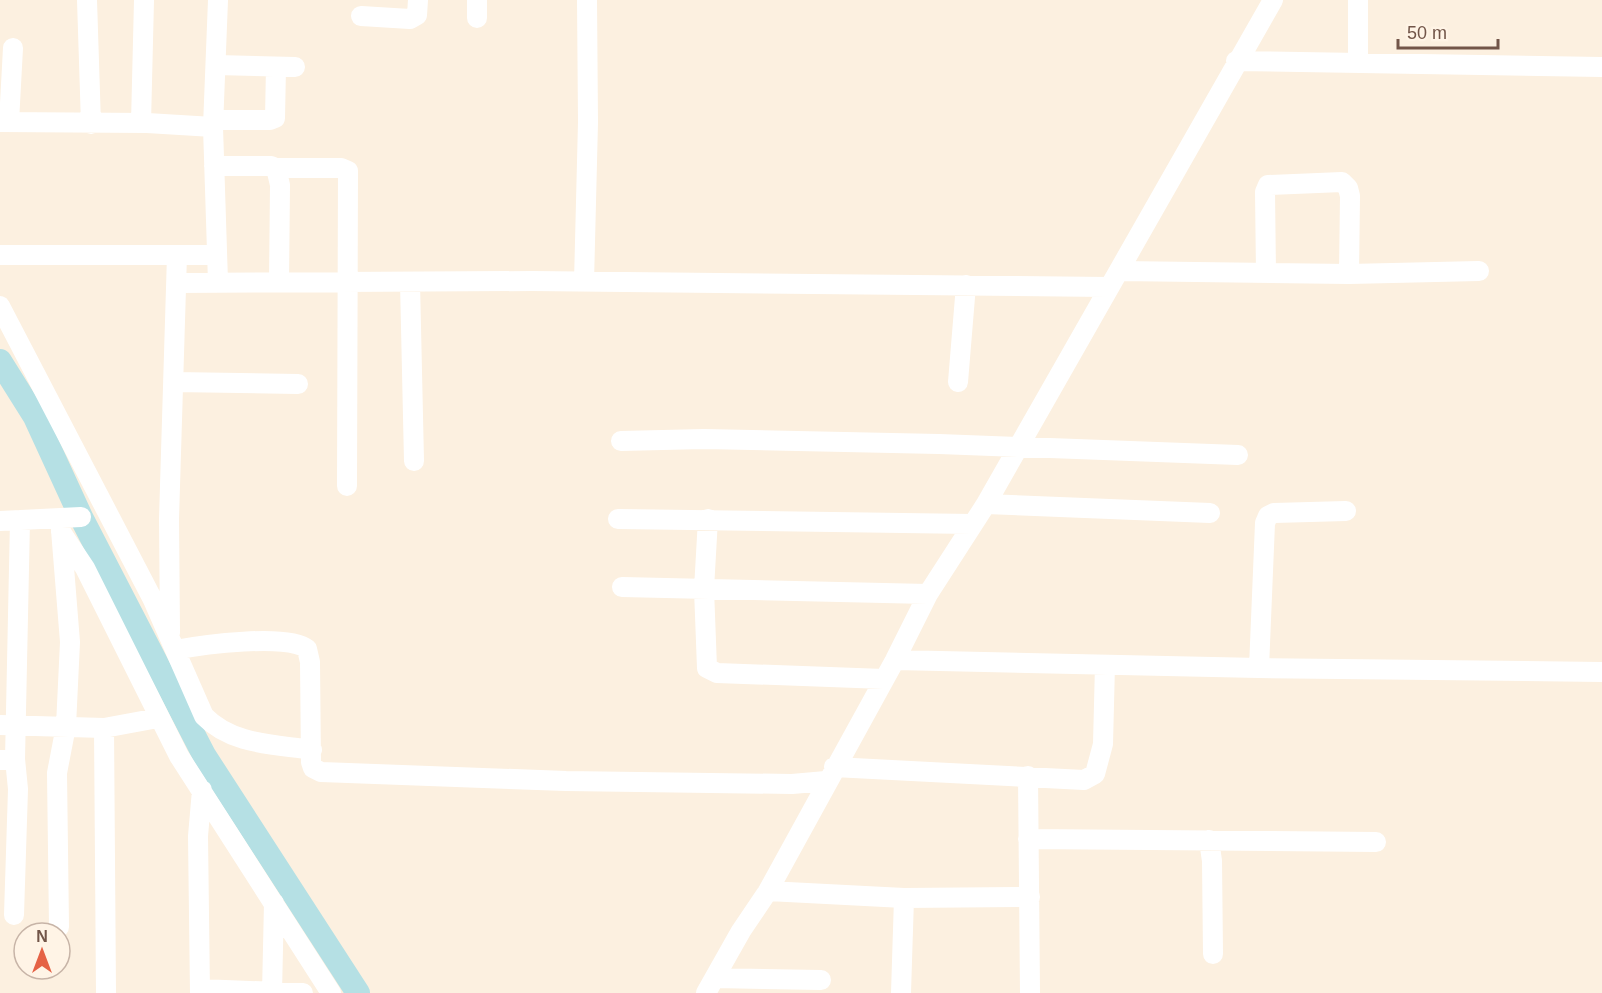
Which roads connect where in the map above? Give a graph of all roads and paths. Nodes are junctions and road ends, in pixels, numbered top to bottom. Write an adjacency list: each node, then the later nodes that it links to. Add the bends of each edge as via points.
1 (87, 0): 15 (street)
2 (144, 0): 16 (street)
3 (218, 0): 12 (street)
4 (418, 0): 8 (street, via 415,18)
5 (587, 0): 32 (street)
6 (1273, 0): 10 (street)
7 (1358, 0): 11 (street)
8 (361, 16)
9 (13, 48): 14 (street)
10 (1236, 61): 11 (street); 23 (street)
11 (1358, 63): 13 (street)
12 (216, 65): 17 (street); 17 (street, via 286,67 275,117)
13 (1602, 67)
14 (4, 122): 15 (street)
15 (91, 123): 16 (street)
16 (141, 123): 17 (street)
17 (213, 124): 18 (street)
18 (214, 166): 19 (street); 22 (street)
19 (276, 168): 29 (street, via 280,185); 30 (street, via 347,170)
20 (0, 255): 21 (street)
21 (177, 255): 22 (street); 27 (street)
22 (216, 255): 28 (street)
23 (1120, 271): 25 (street); 34 (street)
24 (1479, 272): 26 (street)
25 (1266, 273): 26 (street); 26 (street, via 1268,185 1342,183 1350,196)
26 (1349, 274)
27 (177, 282): 28 (street); 36 (street)
28 (218, 282): 29 (street)
29 (279, 282): 30 (street)
30 (348, 282): 31 (street); 43 (street)
31 (410, 282): 32 (street); 42 (street)
32 (584, 282): 33 (street)
33 (966, 285): 34 (street); 37 (street)
34 (1108, 287): 40 (street)
35 (0, 306): 57 (street, via 153,600)
36 (174, 382): 38 (street); 57 (street)
37 (958, 382)
38 (298, 384)
39 (621, 441): 40 (street, via 704,439)
40 (1017, 447): 41 (street); 44 (street)
41 (1238, 455)
42 (414, 461)
43 (347, 486)
44 (986, 504): 46 (street); 52 (street)
45 (1346, 511): 60 (street, via 1268,516)
46 (1210, 513)
47 (81, 517): 53 (street)
48 (618, 519): 49 (street)
49 (708, 519): 52 (street); 55 (street)
50 (20, 520): 51 (street); 53 (street); 64 (street)
51 (0, 521)
52 (973, 524): 56 (street)
53 (61, 525): 63 (street); 65 (street, via 70,642)
54 (622, 587): 55 (street)
55 (704, 589): 56 (street); 62 (street, via 706,662 711,672)
56 (928, 594): 58 (street)
57 (172, 644): 67 (street, via 204,716 217,729 232,737); 67 (street, via 301,644 307,649 310,662)
58 (895, 660): 59 (street); 62 (street)
59 (1104, 665): 60 (street); 70 (street, via 1102,744 1095,774 1084,780)
60 (1259, 668): 61 (street)
61 (1602, 672)
62 (884, 679): 69 (street)
63 (158, 718): 66 (street); 71 (street)
64 (7, 725): 65 (street); 68 (street)
65 (66, 726): 66 (street); 80 (street, via 57,773)
66 (104, 728): 86 (street)
67 (312, 750): 69 (street, via 313,768 351,774 792,784)
68 (7, 760): 79 (street, via 18,798)
69 (830, 774): 70 (street); 75 (street)
70 (1028, 776): 72 (street)
71 (202, 790): 78 (street); 84 (street, via 198,836)
72 (1028, 839): 73 (street); 76 (street)
73 (1209, 840): 74 (street); 81 (street)
74 (1376, 842)
75 (768, 891): 77 (street); 83 (street)
76 (1030, 897): 77 (street); 90 (street)
77 (904, 898): 89 (street)
78 (274, 903): 85 (street); 88 (street)
79 (14, 915)
80 (59, 921)
81 (1214, 954)
82 (821, 980): 83 (street)
83 (710, 985)
84 (200, 991): 85 (street)
85 (273, 992): 87 (street)
86 (106, 993)
87 (303, 993)
88 (331, 993)
89 (901, 993)
90 (1030, 993)

